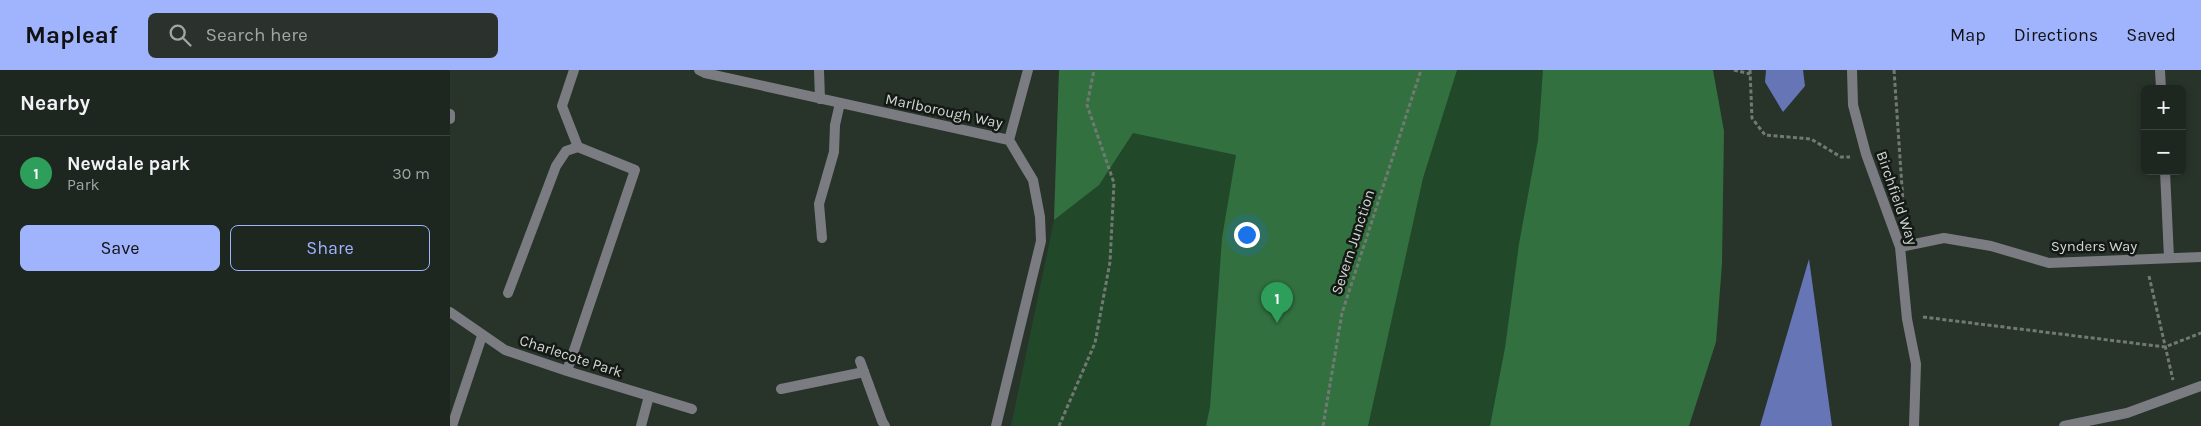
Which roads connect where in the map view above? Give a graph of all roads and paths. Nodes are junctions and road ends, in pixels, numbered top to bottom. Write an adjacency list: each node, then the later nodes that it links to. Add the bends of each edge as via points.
1 (574, 70): 18 (street, via 562,106)
2 (699, 70): 13 (street, Marlborough Way)
3 (819, 70): 13 (street)
4 (1028, 70): 17 (street)
5 (1094, 70): 45 (path, via 1087,104 1114,183 1110,262 1095,343)
6 (1421, 70): 46 (path, Severn Junction, via 1342,313)
7 (1734, 70): 11 (path)
8 (1852, 70): 19 (street, Birchfield Way, via 1853,105)
9 (1894, 70): 21 (path)
10 (2160, 70): 12 (street)
11 (1750, 72): 19 (path, via 1752,118 1765,134 1811,139 1841,157)
12 (2161, 85)
13 (820, 99): 14 (street, Marlborough Way)
14 (840, 103): 17 (street, Marlborough Way); 22 (street, via 834,152 819,204)
15 (450, 114): 16 (street)
16 (450, 119)
17 (1009, 140): 44 (street, Marlborough Way, via 1033,180 1041,241)
18 (578, 148): 27 (street, via 566,152 556,166); 34 (street, via 635,170)
19 (1866, 154): 23 (street, Birchfield Way)
20 (2165, 175): 24 (street)
21 (1905, 210)
22 (822, 238)
23 (1900, 247): 26 (street, Synders Way, via 1944,238 1991,246 2049,263); 29 (street, Birchfield Way)
24 (2169, 258): 25 (street, Synders Way); 26 (street, Synders Way)
25 (2201, 258)
26 (2148, 261): 32 (path)
27 (508, 293)
28 (450, 312): 31 (street, Charlecote Park)
29 (1907, 319): 32 (path, via 1928,316); 47 (street, Birchfield Way, via 1916,364)
30 (2201, 333): 32 (path)
31 (482, 336): 34 (street, Charlecote Park, via 505,350); 41 (street)
32 (2165, 347): 38 (path)
33 (860, 362): 35 (street)
34 (567, 371): 39 (street, Charlecote Park)
35 (864, 372): 37 (street); 43 (street)
36 (2201, 386): 38 (street)
37 (781, 389)
38 (2177, 394): 48 (street, via 2127,413)
39 (648, 396): 40 (street, Charlecote Park); 42 (street)
40 (692, 409)
41 (452, 426)
42 (640, 426)
43 (886, 426)
44 (996, 426)
45 (1059, 426)
46 (1324, 426)
47 (1917, 426)
48 (2064, 426)

